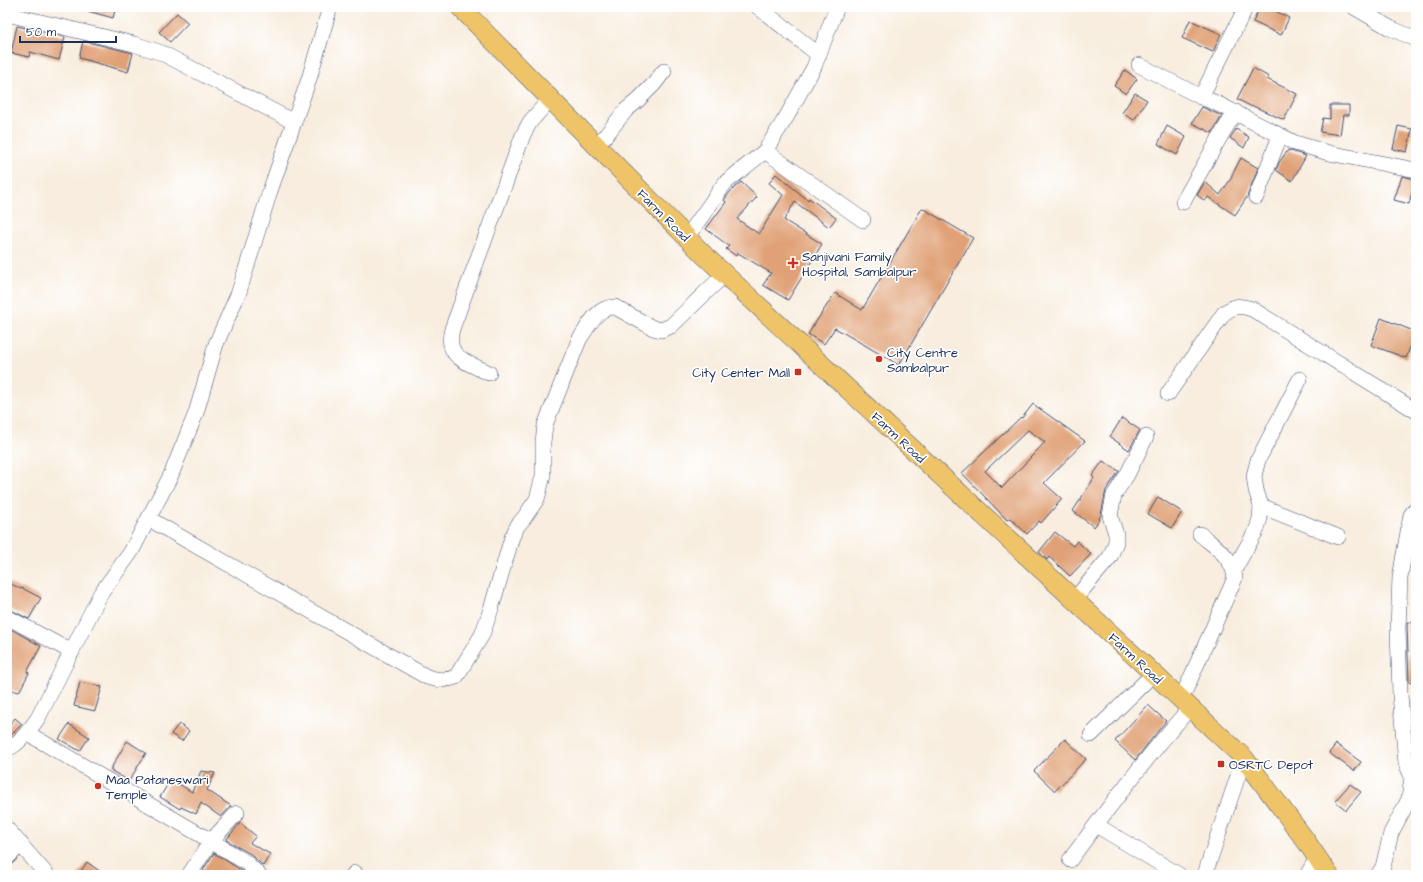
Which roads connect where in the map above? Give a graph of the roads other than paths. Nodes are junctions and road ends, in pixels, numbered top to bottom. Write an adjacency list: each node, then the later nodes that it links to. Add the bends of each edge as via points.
1 (330, 7): 15 (street)
2 (460, 7): 13 (main road, Farm Road)
3 (758, 7): 9 (street)
4 (836, 7): 9 (street)
5 (1246, 7): 12 (street)
6 (1354, 7): 8 (street, via 1390,28)
7 (7, 14): 15 (street, via 162,53)
8 (1416, 38)
9 (819, 55): 18 (street, via 787,116)
10 (1139, 65): 12 (street)
11 (664, 71): 17 (street)
12 (1201, 98): 14 (street)
13 (550, 99): 17 (main road, Farm Road); 25 (street, via 530,122 523,135 449,339 451,349 457,356)
14 (1236, 112): 16 (street); 21 (street)
15 (294, 122): 32 (street, via 239,292 216,344 196,412 171,475)
16 (1280, 136): 19 (street, via 1329,153); 20 (street)
17 (596, 145): 23 (main road, Farm Road)
18 (765, 150): 22 (street); 23 (street, via 725,183)
19 (1416, 170)
20 (1256, 197)
21 (1183, 202)
22 (863, 220)
23 (687, 237): 24 (main road, Farm Road)
24 (725, 274): 32 (street, via 671,326 661,330 653,328 615,307 609,307 602,310 586,330 576,347 545,425 544,476 537,499 512,537 482,635 456,677 449,680 427,677); 36 (main road, Farm Road)
25 (489, 373)
26 (1300, 379): 30 (street, via 1258,460 1254,476)
27 (1168, 394): 28 (street, via 1224,313 1232,307 1241,306 1252,309)
28 (1416, 411)
29 (1146, 437): 36 (street, via 1114,495 1110,516 1116,534 1114,549)
30 (1261, 506): 34 (street); 35 (street, via 1258,529)
31 (1416, 508): 45 (street, via 1411,515 1400,577 1398,629 1406,763)
32 (149, 519): 38 (street, via 130,552 101,593)
33 (1200, 534): 35 (street, via 1230,561)
34 (1338, 537)
35 (1234, 570): 40 (street, via 1235,578)
36 (1074, 600): 39 (main road, Farm Road)
37 (7, 617): 38 (street)
38 (72, 652): 41 (street, via 42,712)
39 (1153, 674): 40 (main road, Farm Road); 42 (street)
40 (1186, 704): 44 (main road, Farm Road); 47 (street, via 1158,746)
41 (27, 733): 43 (street); 49 (street)
42 (1091, 735)
43 (7, 749)
44 (1244, 758): 52 (main road, Farm Road); 58 (street)
45 (1414, 781): 61 (street, via 1409,799 1391,833 1383,867)
46 (237, 813): 49 (street)
47 (1096, 824): 53 (street); 57 (street)
48 (7, 829): 50 (street)
49 (211, 841): 55 (street); 56 (street, via 247,863)
50 (22, 844): 51 (street); 54 (street)
51 (7, 858)
52 (1317, 858): 59 (street); 60 (main road, Farm Road)
53 (1070, 860)
54 (47, 875)
55 (189, 875)
56 (259, 875)
57 (1179, 875)
58 (1205, 875)
59 (1307, 875)
60 (1329, 875)
61 (1378, 875)

